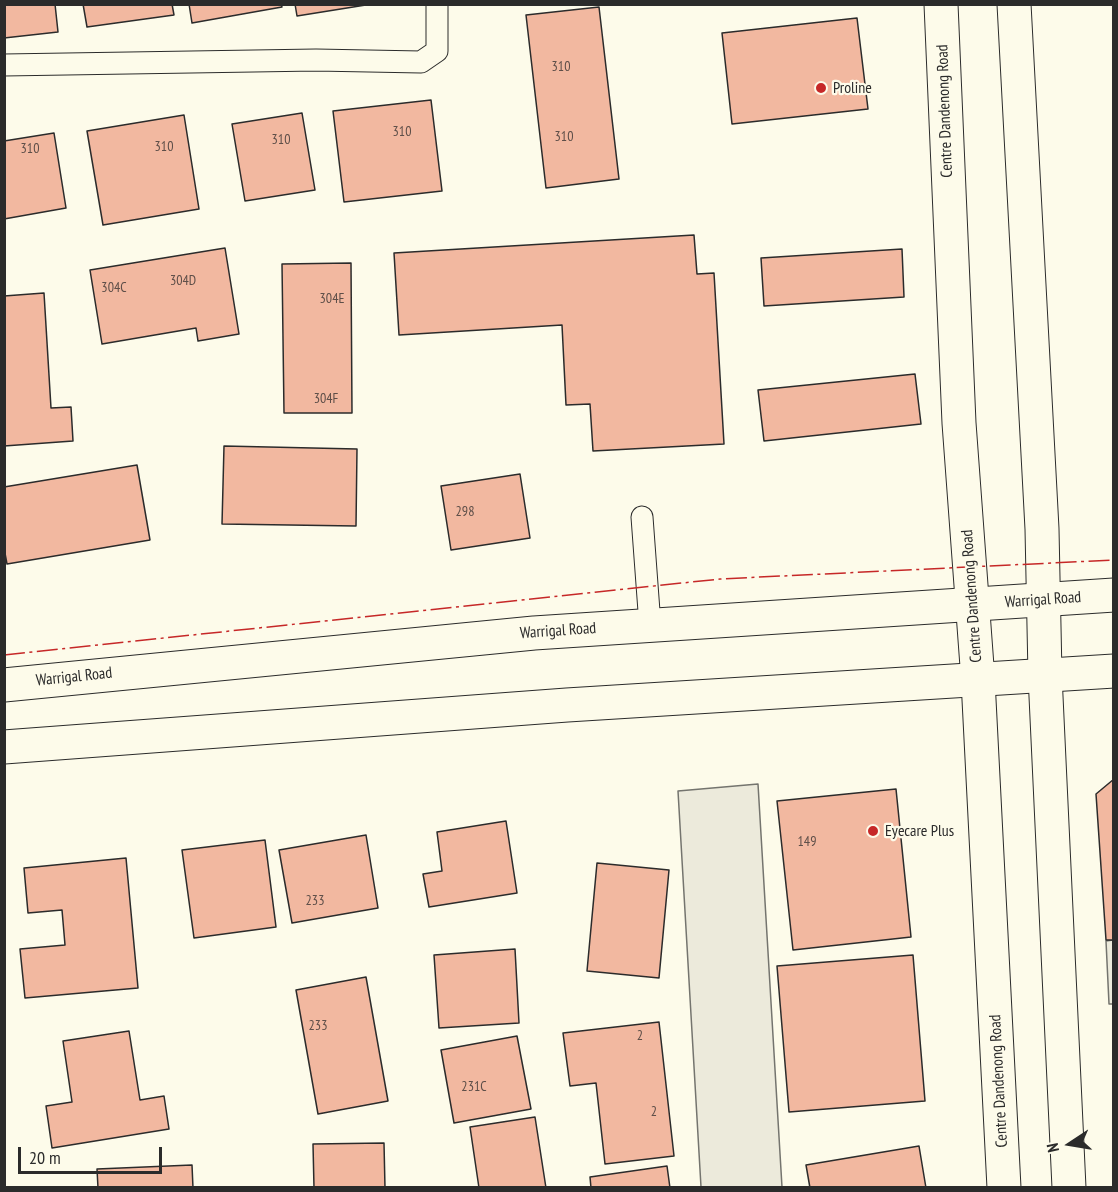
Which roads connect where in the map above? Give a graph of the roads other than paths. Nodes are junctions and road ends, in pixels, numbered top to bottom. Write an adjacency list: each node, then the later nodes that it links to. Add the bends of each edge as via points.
1 (437, 4): 4 (lane, via 437,51 421,62)
2 (941, 4): 8 (main road, Centre Dandenong Road, via 959,423)
3 (1014, 4): 7 (main road, via 1042,529)
4 (4, 65)
5 (642, 517): 9 (lane)
6 (1113, 595): 7 (main road, Warrigal Road)
7 (1042, 600): 8 (main road, Warrigal Road); 11 (main road)
8 (973, 606): 9 (main road, Warrigal Road); 12 (main road, Centre Dandenong Road)
9 (650, 626): 13 (main road, Warrigal Road, via 483,637)
10 (1113, 671): 11 (main road)
11 (1045, 675): 12 (main road); 16 (main road)
12 (978, 680): 14 (main road, via 567,705); 15 (main road, Centre Dandenong Road)
13 (4, 685)
14 (4, 747)
15 (1004, 1188)
16 (1069, 1188)

